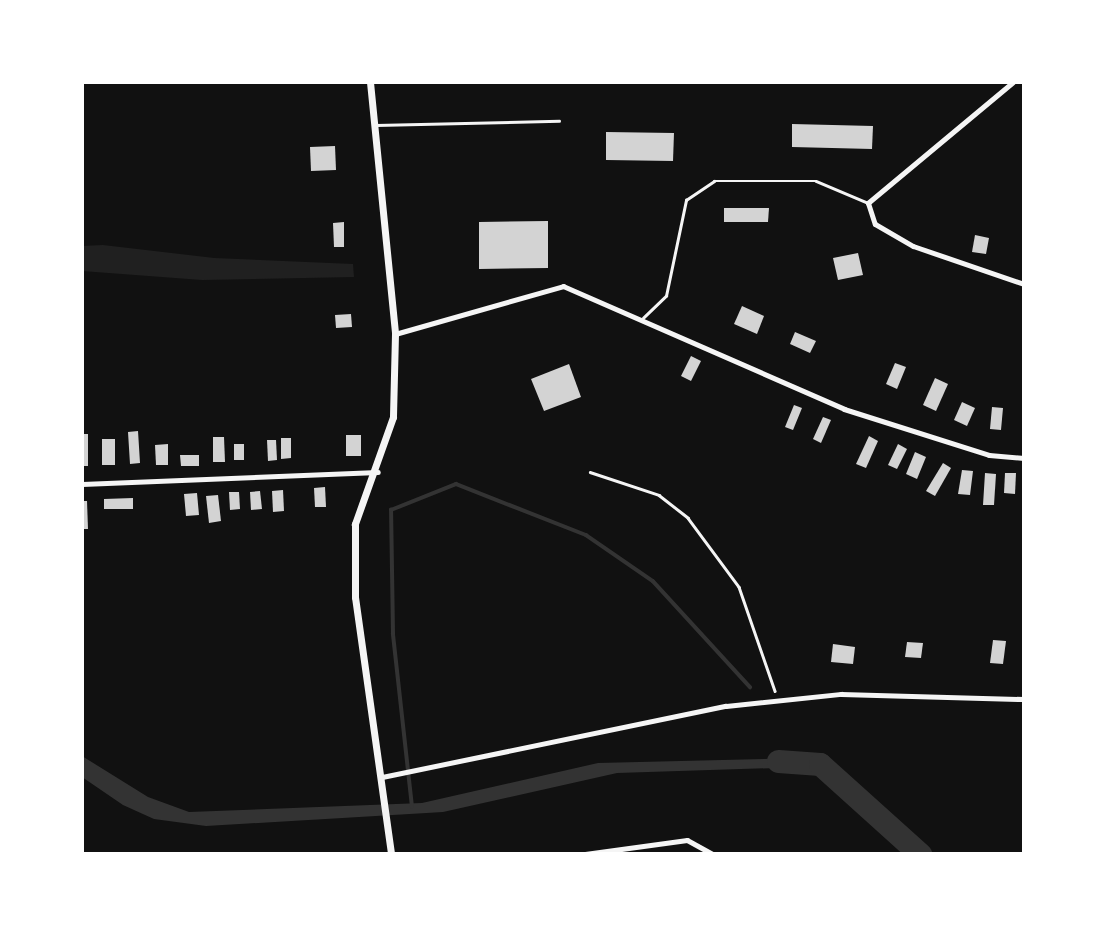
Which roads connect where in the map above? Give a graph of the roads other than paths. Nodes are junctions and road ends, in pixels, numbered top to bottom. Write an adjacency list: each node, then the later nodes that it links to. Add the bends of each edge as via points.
1 (370, 82): 4 (street)
2 (1013, 82): 5 (street)
3 (559, 121): 4 (lane)
4 (373, 125): 8 (street)
5 (868, 203): 6 (street, via 875,224 913,246); 7 (lane, via 816,181 714,181 686,200 666,296)
6 (1024, 284)
7 (641, 320): 8 (street, via 563,286); 9 (street, via 845,409 989,455)
8 (395, 334): 10 (street, via 393,417)
9 (1024, 458)
10 (378, 472): 11 (street); 13 (street, via 355,524 355,597)
11 (82, 484)
12 (1024, 699): 13 (street, via 841,694 726,706)
13 (382, 777): 14 (street)
14 (391, 853)
15 (585, 854): 16 (street, via 687,840)
16 (712, 854)

